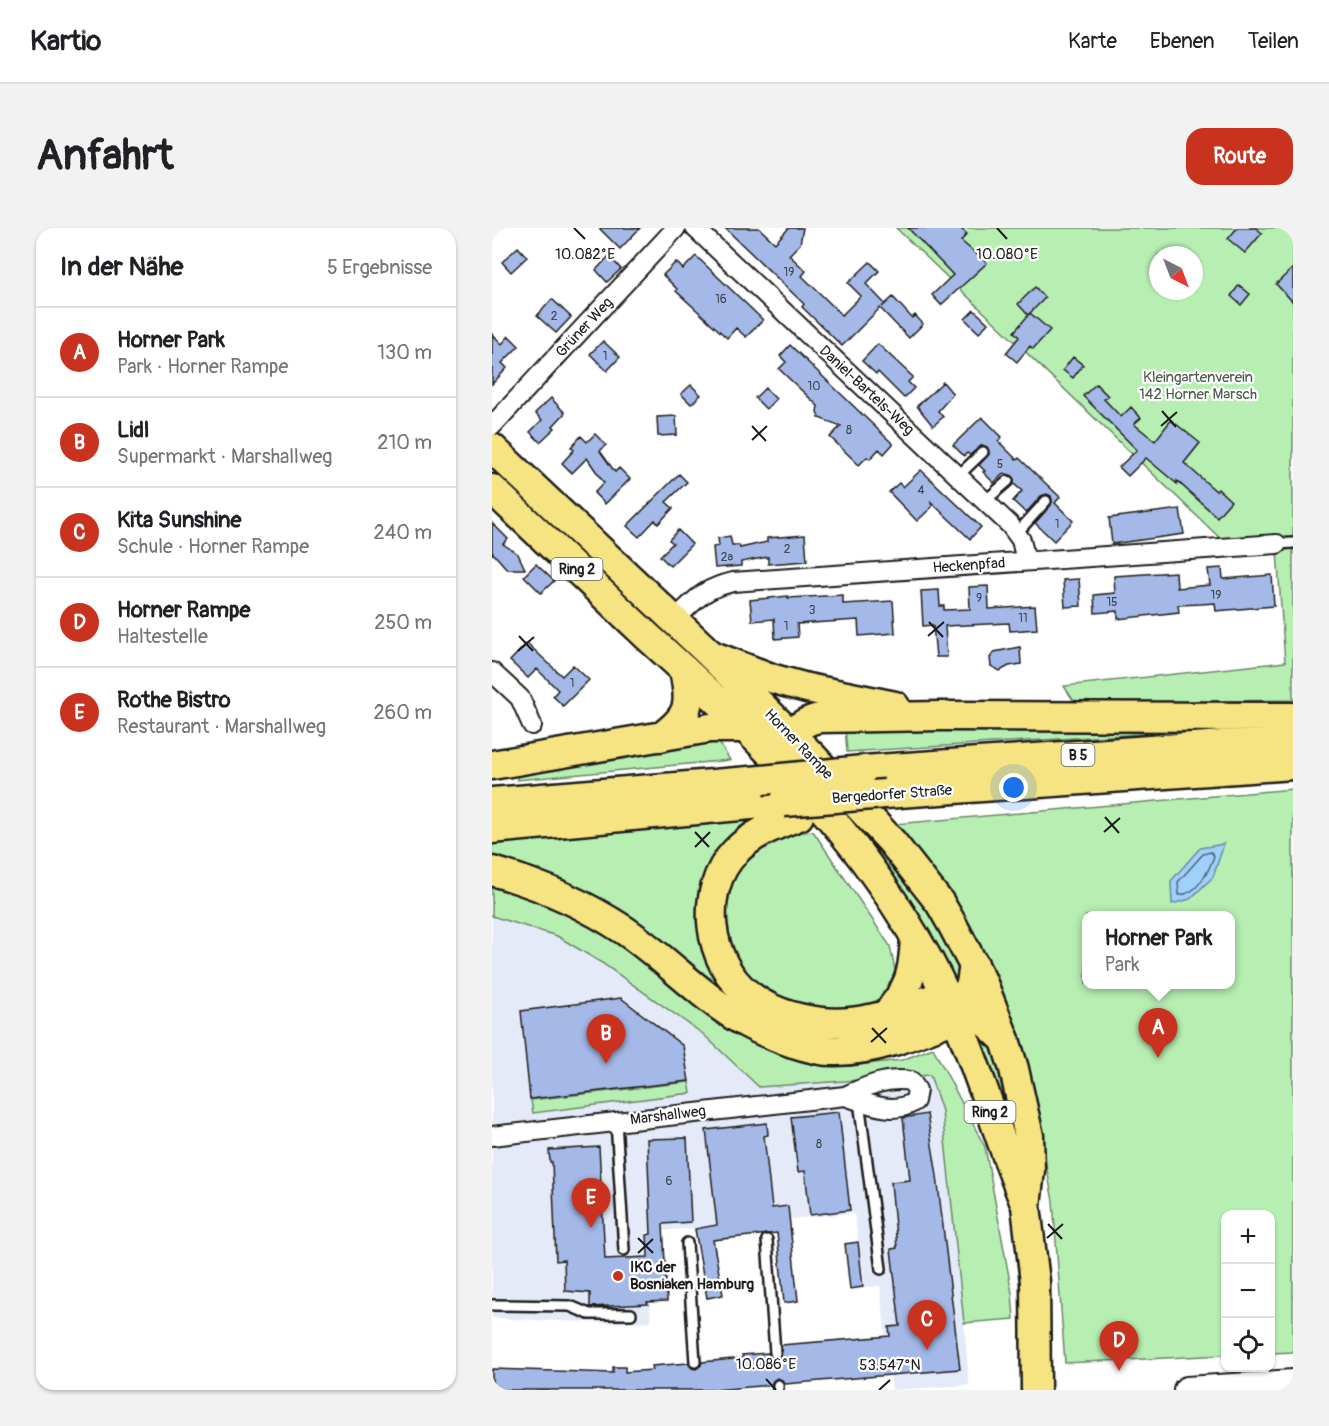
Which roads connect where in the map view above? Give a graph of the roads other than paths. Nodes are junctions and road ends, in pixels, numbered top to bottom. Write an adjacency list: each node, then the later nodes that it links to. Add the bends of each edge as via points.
1 (676, 228): 3 (street, Grüner Weg)
2 (695, 228): 6 (street, Daniel-Bartels-Weg)
3 (492, 426)
4 (492, 448): 14 (main road, Horner Rampe / Ring 2)
5 (983, 452): 6 (lane)
6 (958, 476): 9 (street, Daniel-Bartels-Weg)
7 (1008, 481): 9 (lane)
8 (492, 489): 15 (main road, Horner Rampe / Ring 2)
9 (985, 501): 11 (street, Daniel-Bartels-Weg)
10 (1046, 501): 11 (lane)
11 (1017, 533): 13 (street, Daniel-Bartels-Weg)
12 (1285, 544): 13 (street, Heckenpfad)
13 (1026, 561): 14 (street, Heckenpfad, via 733,582 705,591)
14 (674, 620): 15 (main road); 16 (main road, Horner Rampe / Ring 2)
15 (644, 633): 17 (main road, Horner Rampe / Ring 2)
16 (711, 655): 19 (main road, via 807,688); 23 (main road, Horner Rampe / Ring 2)
17 (684, 669): 22 (main road, Horner Rampe / Ring 2); 24 (main road, via 688,707)
18 (492, 672): 21 (street, via 520,698)
19 (941, 716): 20 (main road); 23 (main road, via 820,718 805,723)
20 (1293, 717)
21 (532, 725)
22 (746, 728): 23 (main road); 24 (main road, via 710,728); 28 (main road, Horner Rampe / Ring 2)
23 (790, 735): 28 (main road); 34 (main road, Horner Rampe / Ring 2, via 892,842 940,903)
24 (661, 737): 26 (main road)
25 (1293, 740): 28 (main road, Bergedorfer Straße / B 5, bridge)
26 (492, 765)
27 (1293, 765): 30 (main road, Bergedorfer Straße / B 5, via 947,790 891,800)
28 (773, 774): 29 (main road, Bergedorfer Straße / B 5); 33 (main road, Horner Rampe / Ring 2, via 829,816)
29 (492, 802)
30 (791, 809): 31 (main road); 36 (main road, via 734,853 723,868 712,902 715,942 721,959 745,992 780,1012 821,1022 868,1021)
31 (492, 829)
32 (492, 871): 35 (main road, via 548,889 594,912 739,1019 800,1045 835,1051 901,1039)
33 (915, 938): 35 (main road, Horner Rampe / Ring 2); 36 (main road, via 908,985)
34 (974, 964): 35 (main road, via 971,984); 37 (main road, Horner Rampe / Ring 2)
35 (954, 1006): 36 (main road); 37 (main road, via 981,1018); 41 (main road, Horner Rampe / Ring 2)
36 (885, 1016)
37 (1005, 1040): 41 (main road, Horner Rampe / Ring 2, via 1029,1136)
38 (852, 1098): 39 (street, Marshallweg); 45 (lane)
39 (616, 1121): 40 (street, Marshallweg); 44 (lane)
40 (492, 1136)
41 (1026, 1206): 51 (main road, Horner Rampe / Ring 2, via 1035,1282)
42 (767, 1240): 48 (lane)
43 (687, 1243): 49 (lane)
44 (624, 1250)
45 (881, 1269)
46 (492, 1305): 47 (lane, via 570,1306 589,1314)
47 (631, 1314)
48 (775, 1353)
49 (695, 1362)
50 (1293, 1383): 52 (main road)
51 (1036, 1390)
52 (1187, 1390)

